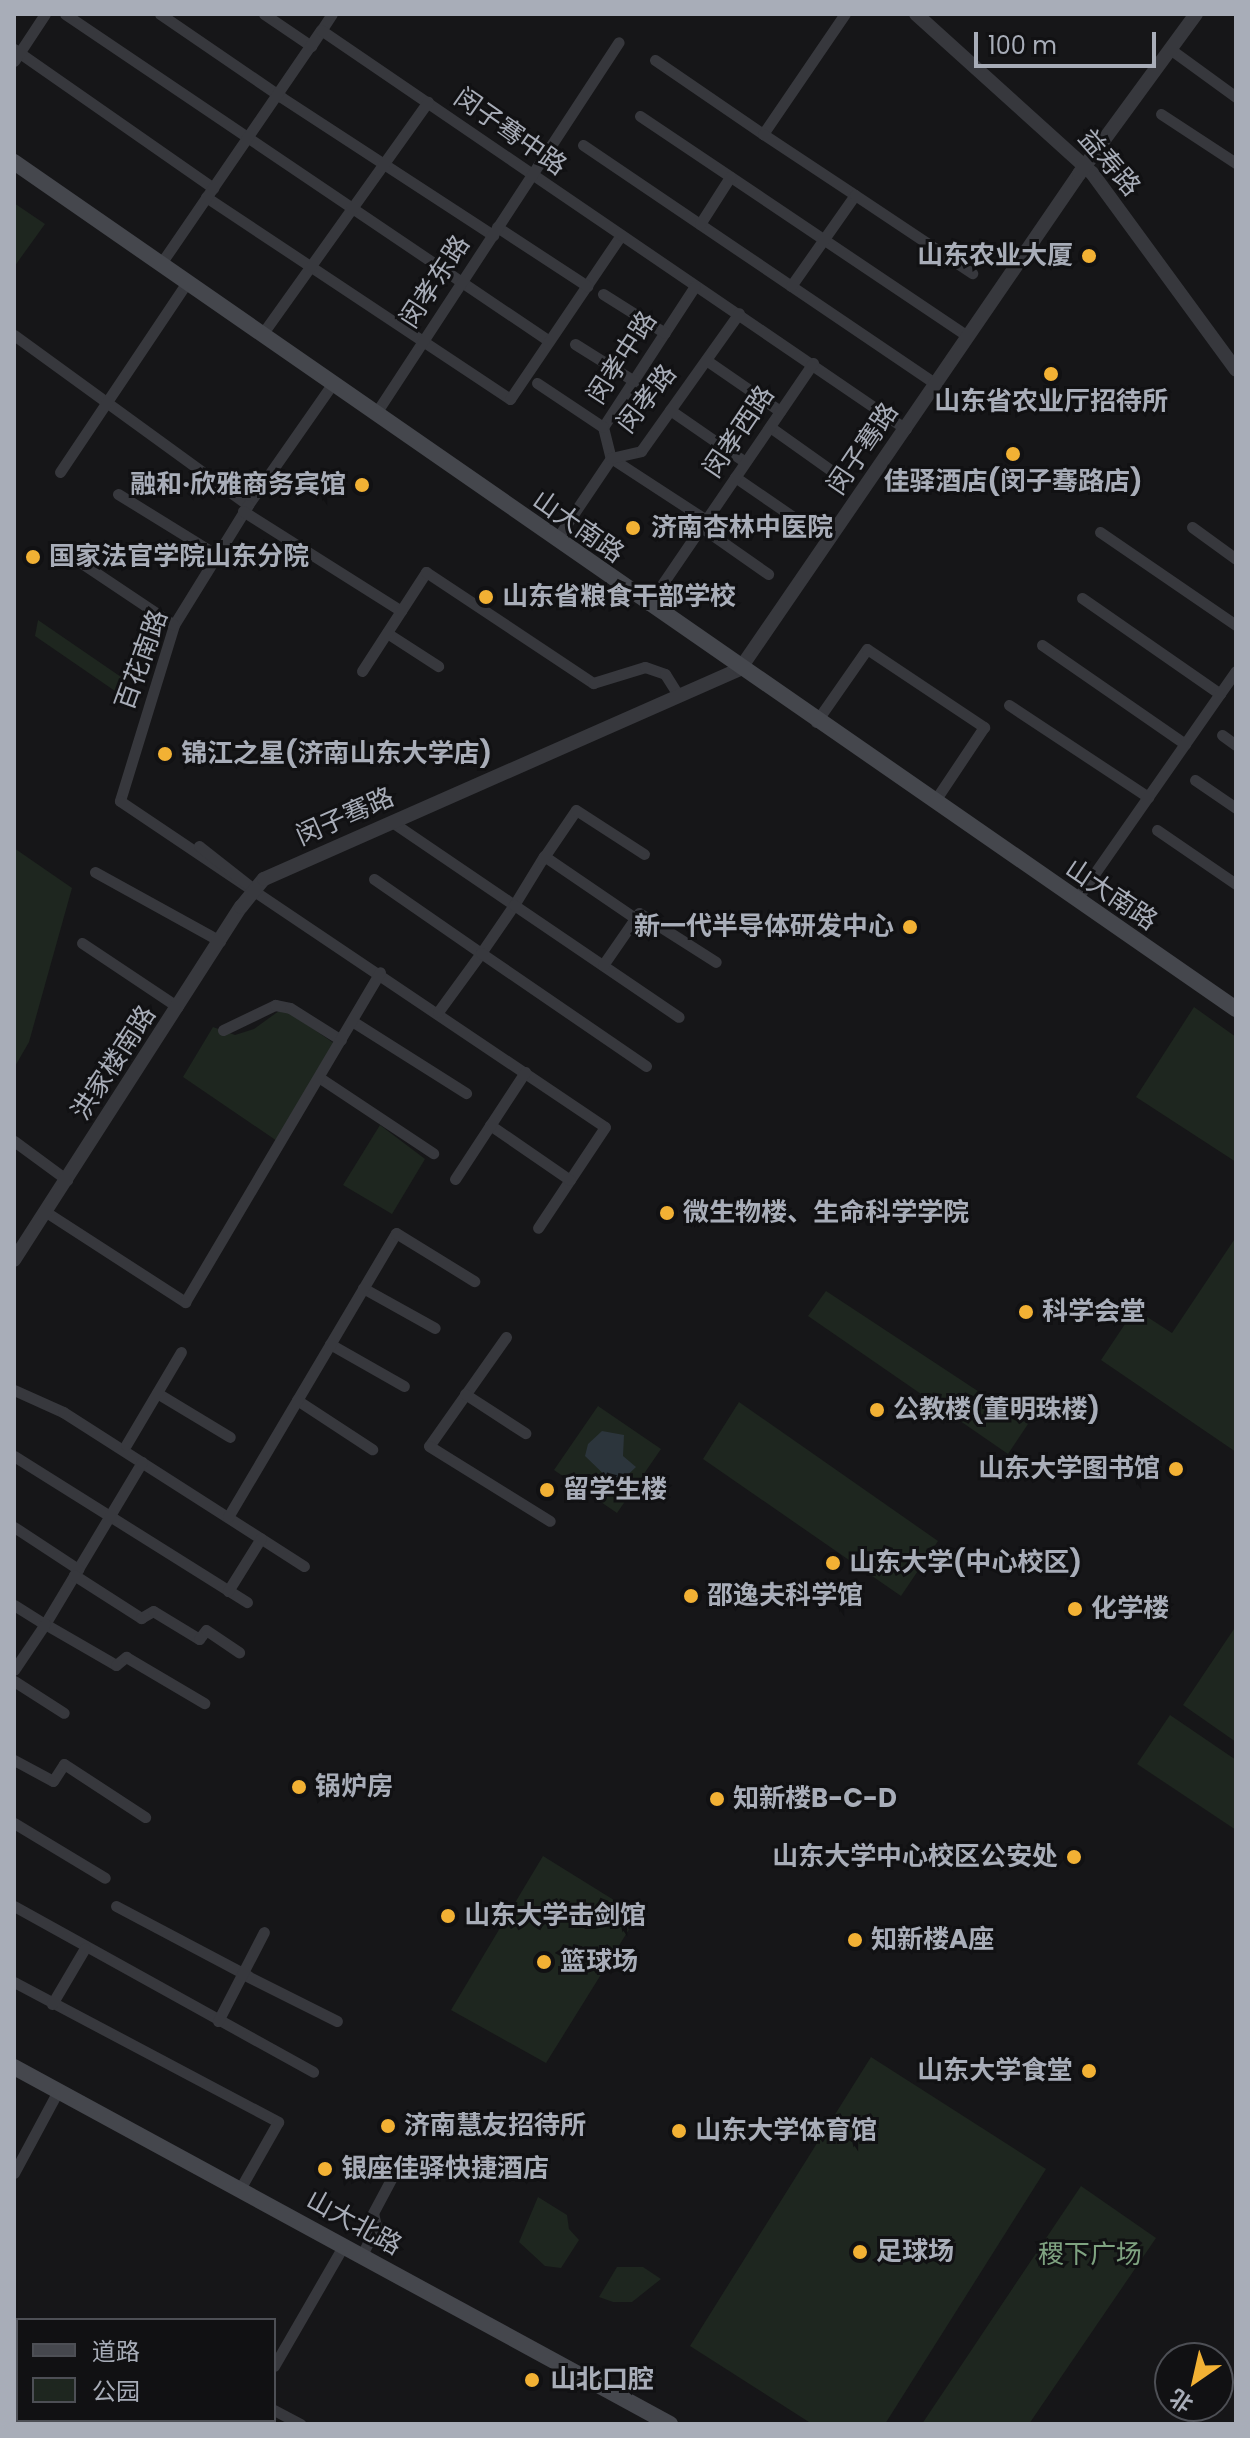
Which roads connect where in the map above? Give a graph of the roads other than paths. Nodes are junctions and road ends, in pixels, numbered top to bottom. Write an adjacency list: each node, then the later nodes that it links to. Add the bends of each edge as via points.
1 (45, 14): 13 (street)
2 (65, 14): 21 (street)
3 (160, 14): 15 (street)
4 (264, 14): 11 (street)
5 (332, 14): 9 (street)
6 (845, 14): 20 (street)
7 (916, 14): 26 (street, 益寿路)
8 (1196, 14): 12 (street, 闵子骞路)
9 (321, 30): 11 (street); 17 (street, 闵子骞中路)
10 (619, 42): 27 (street, 闵孝东路)
11 (311, 46): 15 (street)
12 (1170, 49): 16 (street); 26 (street, 闵子骞路)
13 (16, 55): 29 (street)
14 (655, 60): 20 (street)
15 (280, 97): 21 (street); 25 (street)
16 (1236, 97)
17 (428, 102): 25 (street); 27 (street, 闵子骞中路)
18 (1161, 114): 24 (street)
19 (640, 116): 28 (street)
20 (763, 134): 30 (street)
21 (250, 138): 29 (street); 31 (street)
22 (583, 145): 32 (street)
23 (14, 162): 36 (main road, 山大南路)
24 (1236, 163)
25 (383, 164): 31 (street); 33 (street)
26 (1085, 165): 49 (street, 闵子骞路); 54 (street, 益寿路)
27 (532, 175): 33 (street, 闵孝东路); 34 (street, 闵子骞中路)
28 (730, 177): 32 (street); 35 (street)
29 (209, 192): 36 (street); 37 (street)
30 (855, 195): 35 (street); 38 (street)
31 (349, 208): 37 (street); 40 (street)
32 (700, 224): 43 (street)
33 (495, 231): 40 (street, 闵孝东路); 41 (street)
34 (621, 235): 41 (street); 42 (street, 闵子骞中路)
35 (822, 240): 43 (street); 49 (street)
36 (162, 262): 39 (main road, 山大南路)
37 (311, 266): 46 (street); 50 (street)
38 (972, 273)
39 (188, 281): 46 (main road, 山大南路); 60 (street)
40 (461, 283): 50 (street, 闵孝东路); 51 (street)
41 (587, 286): 51 (street)
42 (695, 286): 45 (street, 闵子骞中路); 47 (street, 闵孝中路)
43 (791, 286): 59 (street)
44 (603, 294): 47 (street)
45 (739, 313): 53 (street, 闵孝路); 55 (street, 闵子骞中路)
46 (263, 333): 57 (main road, 山大南路)
47 (665, 333): 56 (street, 闵孝中路)
48 (14, 335): 60 (street)
49 (967, 336): 59 (street, 闵子骞路)
50 (423, 341): 51 (street, via 510,399); 63 (street, 闵孝东路)
51 (549, 341)
52 (575, 344): 56 (street)
53 (706, 360): 61 (street, 闵孝路); 62 (street)
54 (1233, 360)
55 (813, 363): 62 (street, 闵孝西路); 66 (street, 闵子骞中路)
56 (634, 381): 64 (street, 闵孝中路)
57 (333, 383): 63 (main road, 山大南路); 73 (street, 百花南路)
58 (537, 383): 64 (street)
59 (936, 384): 66 (street, 闵子骞路)
60 (107, 401): 70 (street); 73 (street)
61 (670, 410): 67 (street, 闵孝路, via 641,451); 68 (street)
62 (780, 411): 65 (street, 闵孝西路)
63 (376, 413): 78 (main road, 山大南路)
64 (603, 427): 67 (street, 闵孝中路)
65 (770, 427): 68 (street, 闵孝西路); 69 (street)
66 (906, 429): 91 (street, 闵子骞路)
67 (611, 458): 75 (street); 78 (street, 闵孝路)
68 (745, 462): 71 (street, 闵孝西路)
69 (832, 471)
70 (60, 472)
71 (735, 477): 74 (street); 75 (street, 闵孝西路)
72 (118, 494): 79 (street)
73 (246, 508): 79 (street, 百花南路); 85 (street)
74 (802, 523)
75 (704, 524): 82 (street); 84 (street, 闵孝西路)
76 (1192, 527): 81 (street)
77 (1100, 532): 87 (street)
78 (556, 540): 84 (main road, 山大南路)
79 (215, 554): 86 (street, 百花南路)
80 (74, 558): 86 (street)
81 (1236, 559)
82 (768, 574)
83 (1082, 598): 94 (street)
84 (648, 605): 91 (main road, 山大南路)
85 (401, 611): 88 (street); 95 (street, via 426,572 593,683 645,667 665,674)
86 (174, 625): 112 (street, 百花南路, via 121,798)
87 (1236, 625)
88 (387, 633): 90 (street); 92 (street)
89 (1042, 645): 99 (street)
90 (438, 666)
91 (740, 669): 95 (street, 闵子骞路); 97 (main road, 山大南路)
92 (362, 671)
93 (1236, 671): 94 (street)
94 (1220, 694): 99 (street)
95 (678, 695): 105 (street, 闵子骞路)
96 (1009, 705): 102 (street)
97 (816, 722): 103 (main road, 山大南路); 103 (street, via 867,649 984,727)
98 (1222, 735): 100 (street)
99 (1185, 744): 102 (street)
100 (1236, 745)
101 (1195, 780): 104 (street)
102 (1148, 797): 113 (street)
103 (934, 802): 113 (main road, 山大南路)
104 (1236, 808)
105 (392, 822): 112 (street, 闵子骞路, via 264,879); 114 (street)
106 (1157, 830): 111 (street)
107 (644, 854): 108 (street, via 576,810)
108 (542, 860): 114 (street); 115 (street, via 544,856)
109 (95, 872): 116 (street)
110 (374, 879): 118 (street)
111 (1236, 884)
112 (254, 891): 116 (street, 洪家楼南路); 121 (street)
113 (1076, 900): 122 (main road, 山大南路)
114 (514, 905): 118 (street); 120 (street)
115 (635, 918): 119 (street, via 639,913); 120 (street)
116 (220, 941): 123 (street, 洪家楼南路)
117 (82, 943): 123 (street)
118 (481, 953): 124 (street); 129 (street)
119 (716, 962)
120 (603, 965): 125 (street)
121 (380, 972): 124 (street); 126 (street)
122 (1234, 1005)
123 (178, 1007): 137 (street, 洪家楼南路)
124 (438, 1012): 130 (street)
125 (679, 1017)
126 (352, 1021): 128 (street); 132 (street)
127 (223, 1030): 128 (street, via 275,1005 290,1008)
128 (341, 1040): 131 (street)
129 (646, 1066)
130 (525, 1072): 133 (street); 138 (street, via 605,1127)
131 (320, 1078): 135 (street); 139 (street, via 185,1302)
132 (466, 1093)
133 (490, 1125): 136 (street); 138 (street)
134 (14, 1141): 137 (street)
135 (433, 1153)
136 (455, 1179)
137 (67, 1180): 139 (street, 洪家楼南路)
138 (570, 1180): 140 (street)
139 (46, 1212): 141 (street, 洪家楼南路)
140 (538, 1228)
141 (14, 1260)
142 (474, 1281): 143 (street, via 396,1233)
143 (363, 1288): 144 (street); 146 (street)
144 (435, 1328)
145 (506, 1337): 152 (street)
146 (330, 1344): 149 (street); 153 (street)
147 (181, 1352): 151 (street)
148 (14, 1384): 156 (street, via 65,1406)
149 (404, 1386)
150 (14, 1390): 159 (street, via 63,1412)
151 (157, 1393): 155 (street); 156 (street)
152 (465, 1394): 154 (street); 162 (street, via 429,1446)
153 (297, 1400): 157 (street); 160 (street)
154 (525, 1433)
155 (230, 1437)
156 (126, 1445): 159 (street)
157 (372, 1449)
158 (14, 1456): 161 (street)
159 (138, 1460): 160 (street); 161 (street)
160 (228, 1517): 164 (street)
161 (108, 1518): 166 (street); 167 (street)
162 (550, 1521)
163 (14, 1527): 166 (street)
164 (261, 1538): 165 (street); 167 (street)
165 (304, 1566)
166 (76, 1572): 170 (street); 171 (street, via 141,1618 153,1611 199,1639 206,1630)
167 (228, 1591): 168 (street)
168 (247, 1602)
169 (14, 1605): 170 (street)
170 (45, 1624): 172 (street); 174 (street, via 116,1665 126,1657)
171 (239, 1652)
172 (14, 1670)
173 (14, 1681): 175 (street)
174 (204, 1703)
175 (64, 1713)
176 (14, 1760): 177 (street, via 53,1781 64,1764)
177 (145, 1817)
178 (14, 1823): 179 (street)
179 (105, 1878)
180 (14, 1906): 183 (street)
181 (116, 1906): 184 (street)
182 (264, 1932): 184 (street)
183 (85, 1948): 186 (street); 187 (street)
184 (245, 1975): 187 (street); 188 (street)
185 (14, 1982): 186 (street)
186 (52, 2004): 195 (street, via 278,2122)
187 (218, 2021): 190 (street)
188 (337, 2021)
189 (14, 2067): 192 (main road, 山大北路)
190 (313, 2072)
191 (14, 2074): 192 (main road, 山大北路)
192 (57, 2093): 194 (street); 195 (main road, 山大北路); 196 (main road, 山大北路)
193 (396, 2170): 197 (street, via 373,2213 376,2226)
194 (14, 2173)
195 (240, 2189): 196 (main road, 山大北路)
196 (342, 2248): 197 (main road, 山大北路); 198 (street); 201 (main road, 山大北路)
197 (362, 2255): 202 (main road, 山大北路)
198 (276, 2363)
199 (276, 2411): 200 (street)
200 (300, 2424)
201 (657, 2424)
202 (670, 2424)

